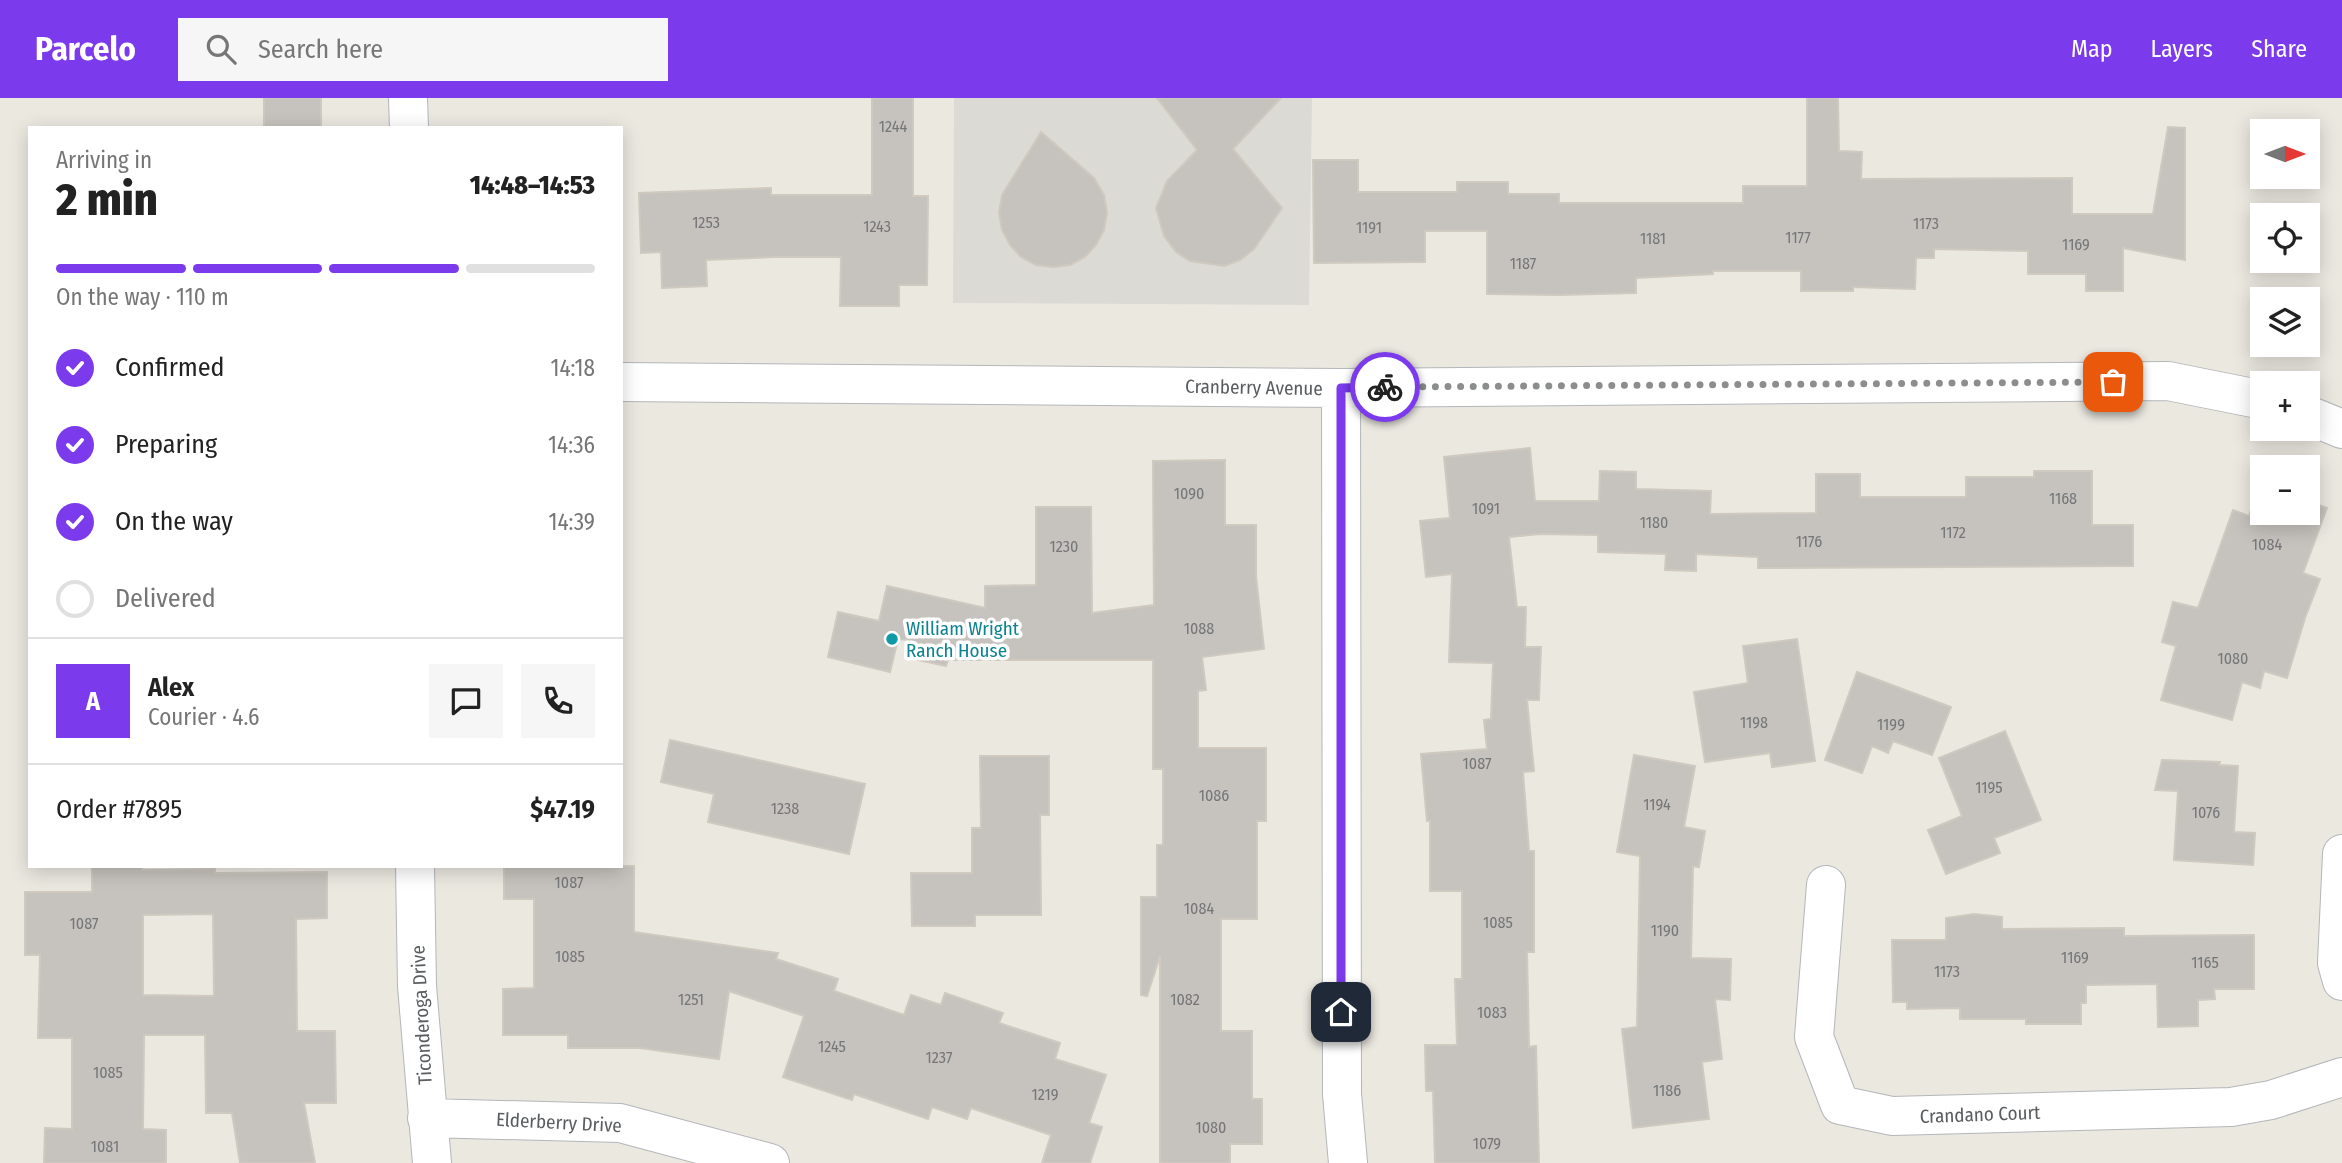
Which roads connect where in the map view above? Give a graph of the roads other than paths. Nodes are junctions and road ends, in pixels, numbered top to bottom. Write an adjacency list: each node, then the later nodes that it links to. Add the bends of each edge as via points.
1 (408, 98): 2 (street)
2 (409, 126)
3 (623, 382): 4 (street, Cranberry Avenue)
4 (1341, 388): 5 (street, Cranberry Avenue, via 2168,382); 16 (street, via 1342,1094)
5 (2250, 398)
6 (2320, 420): 7 (street)
7 (2342, 429)
8 (2342, 854): 11 (street, via 2337,963)
9 (415, 868): 13 (street, Ticonderoga Drive, via 417,986)
10 (1826, 885): 12 (street, Crandano Court, via 1814,1037 1840,1105 1892,1116 2231,1107 2272,1100)
11 (2342, 981)
12 (2342, 1077)
13 (427, 1118): 14 (street, Ticonderoga Drive); 15 (street, Elderberry Drive, via 620,1123)
14 (432, 1163)
15 (770, 1163)
16 (1348, 1163)

